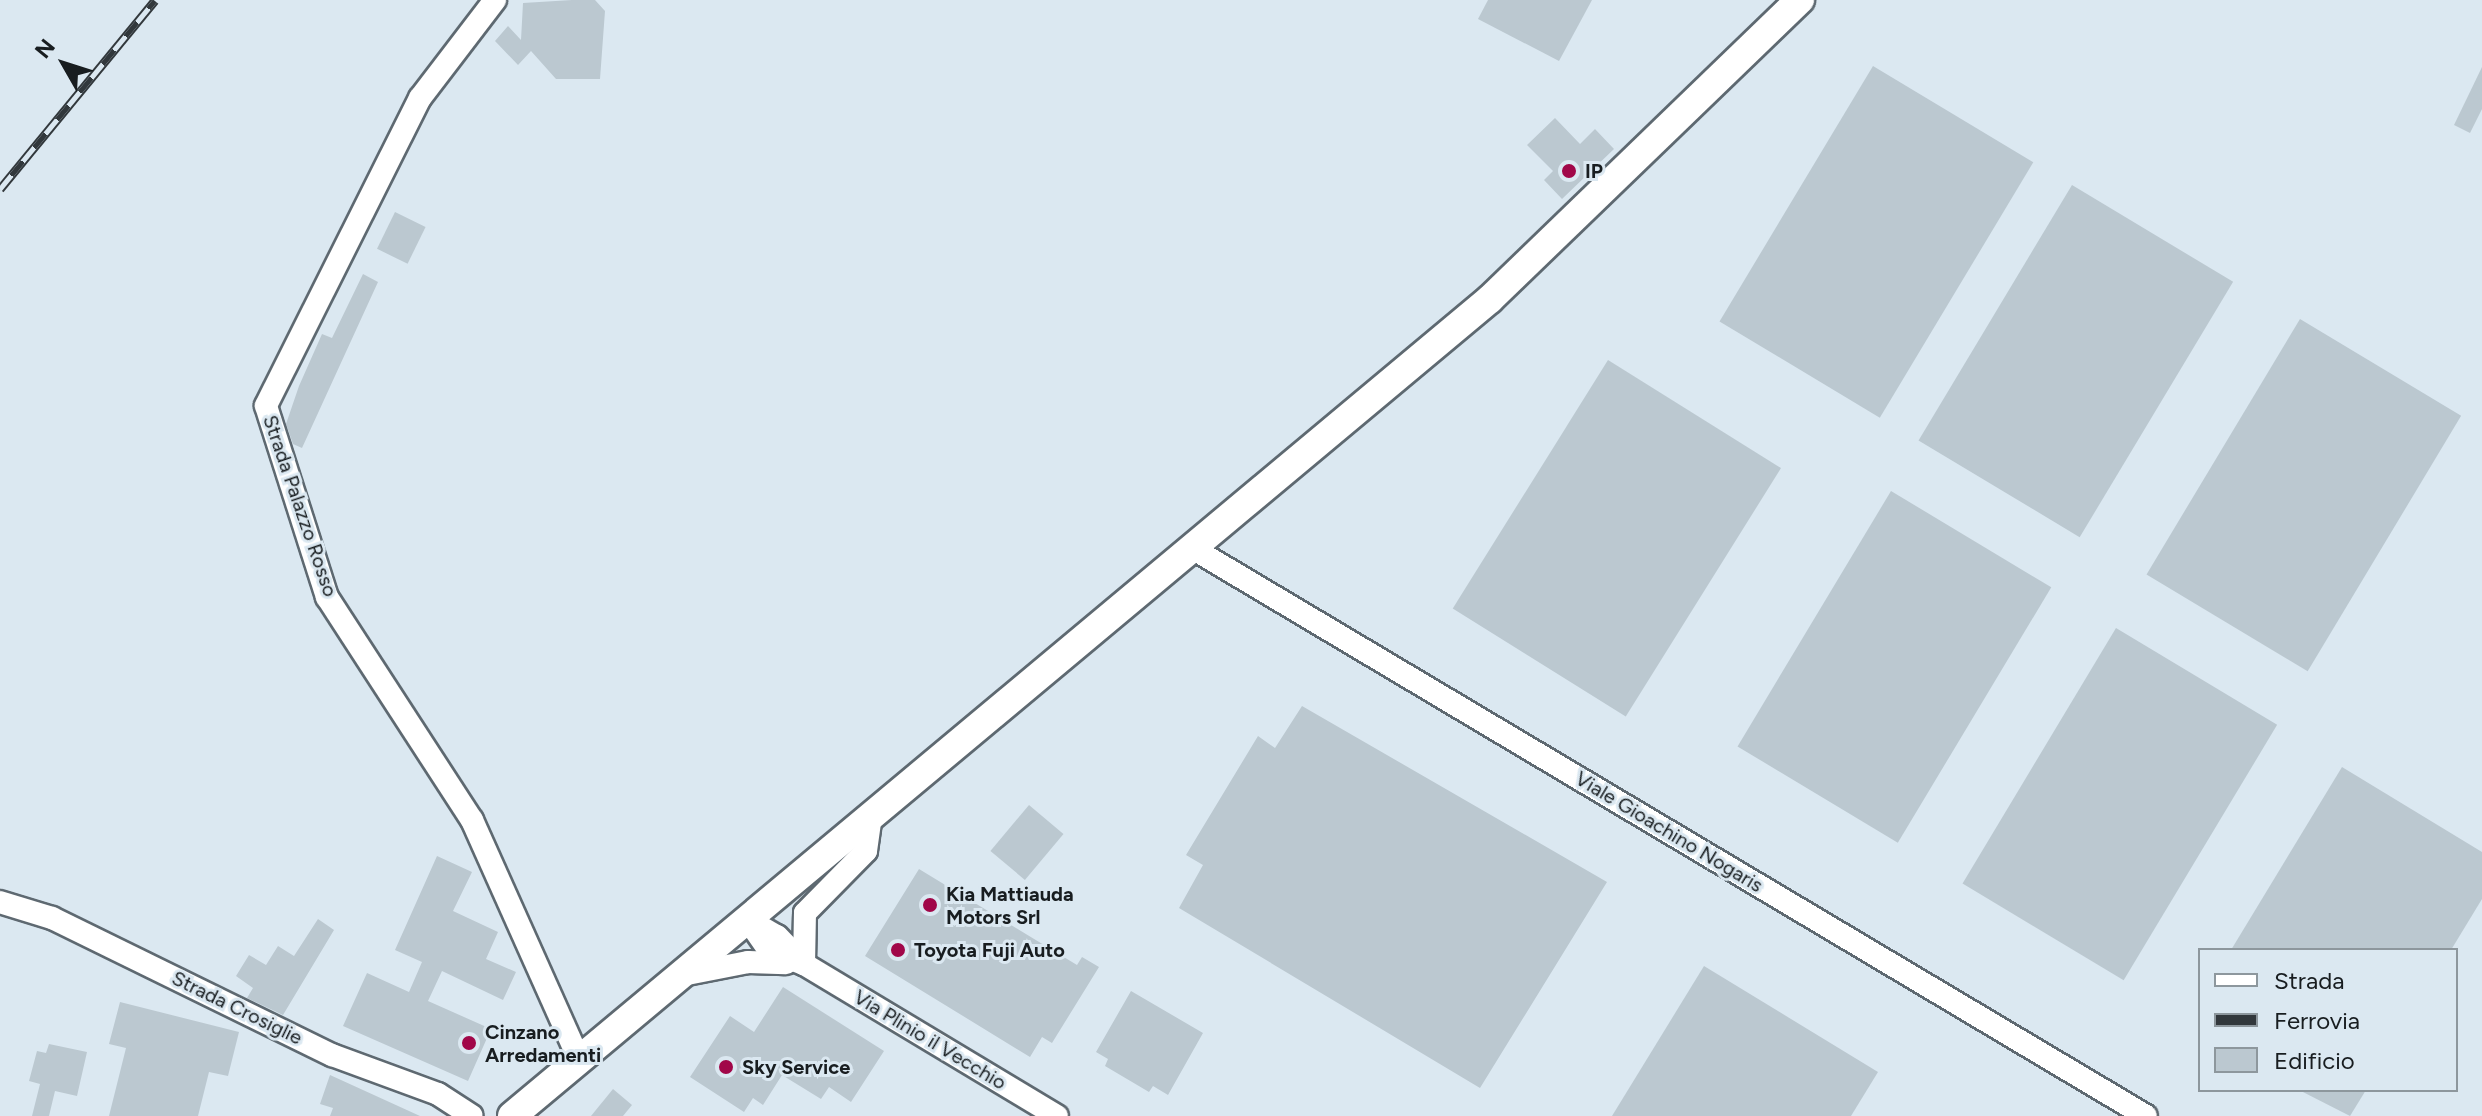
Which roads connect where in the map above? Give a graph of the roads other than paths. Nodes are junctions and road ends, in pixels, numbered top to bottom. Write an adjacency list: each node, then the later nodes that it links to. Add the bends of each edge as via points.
1 (495, 0): 9 (street, Strada Palazzo Rosso, via 420,98 266,406 327,597 472,820)
2 (1800, 0): 3 (main road, via 1490,299)
3 (1192, 548): 4 (main road); 13 (street, Viale Gioachino Nogaris)
4 (871, 816): 6 (main road); 7 (street, via 866,851 805,913)
5 (0, 902): 10 (street, Strada Crosiglie, via 52,918 332,1055 438,1094)
6 (747, 919): 7 (street, Via Plinio il Vecchio, via 762,944); 8 (main road)
7 (804, 964): 8 (street, Via Plinio il Vecchio, via 748,962); 12 (street, Via Plinio il Vecchio)
8 (679, 976): 9 (main road)
9 (579, 1059): 11 (main road)
10 (472, 1116)
11 (512, 1116)
12 (1057, 1116)
13 (2146, 1116)

